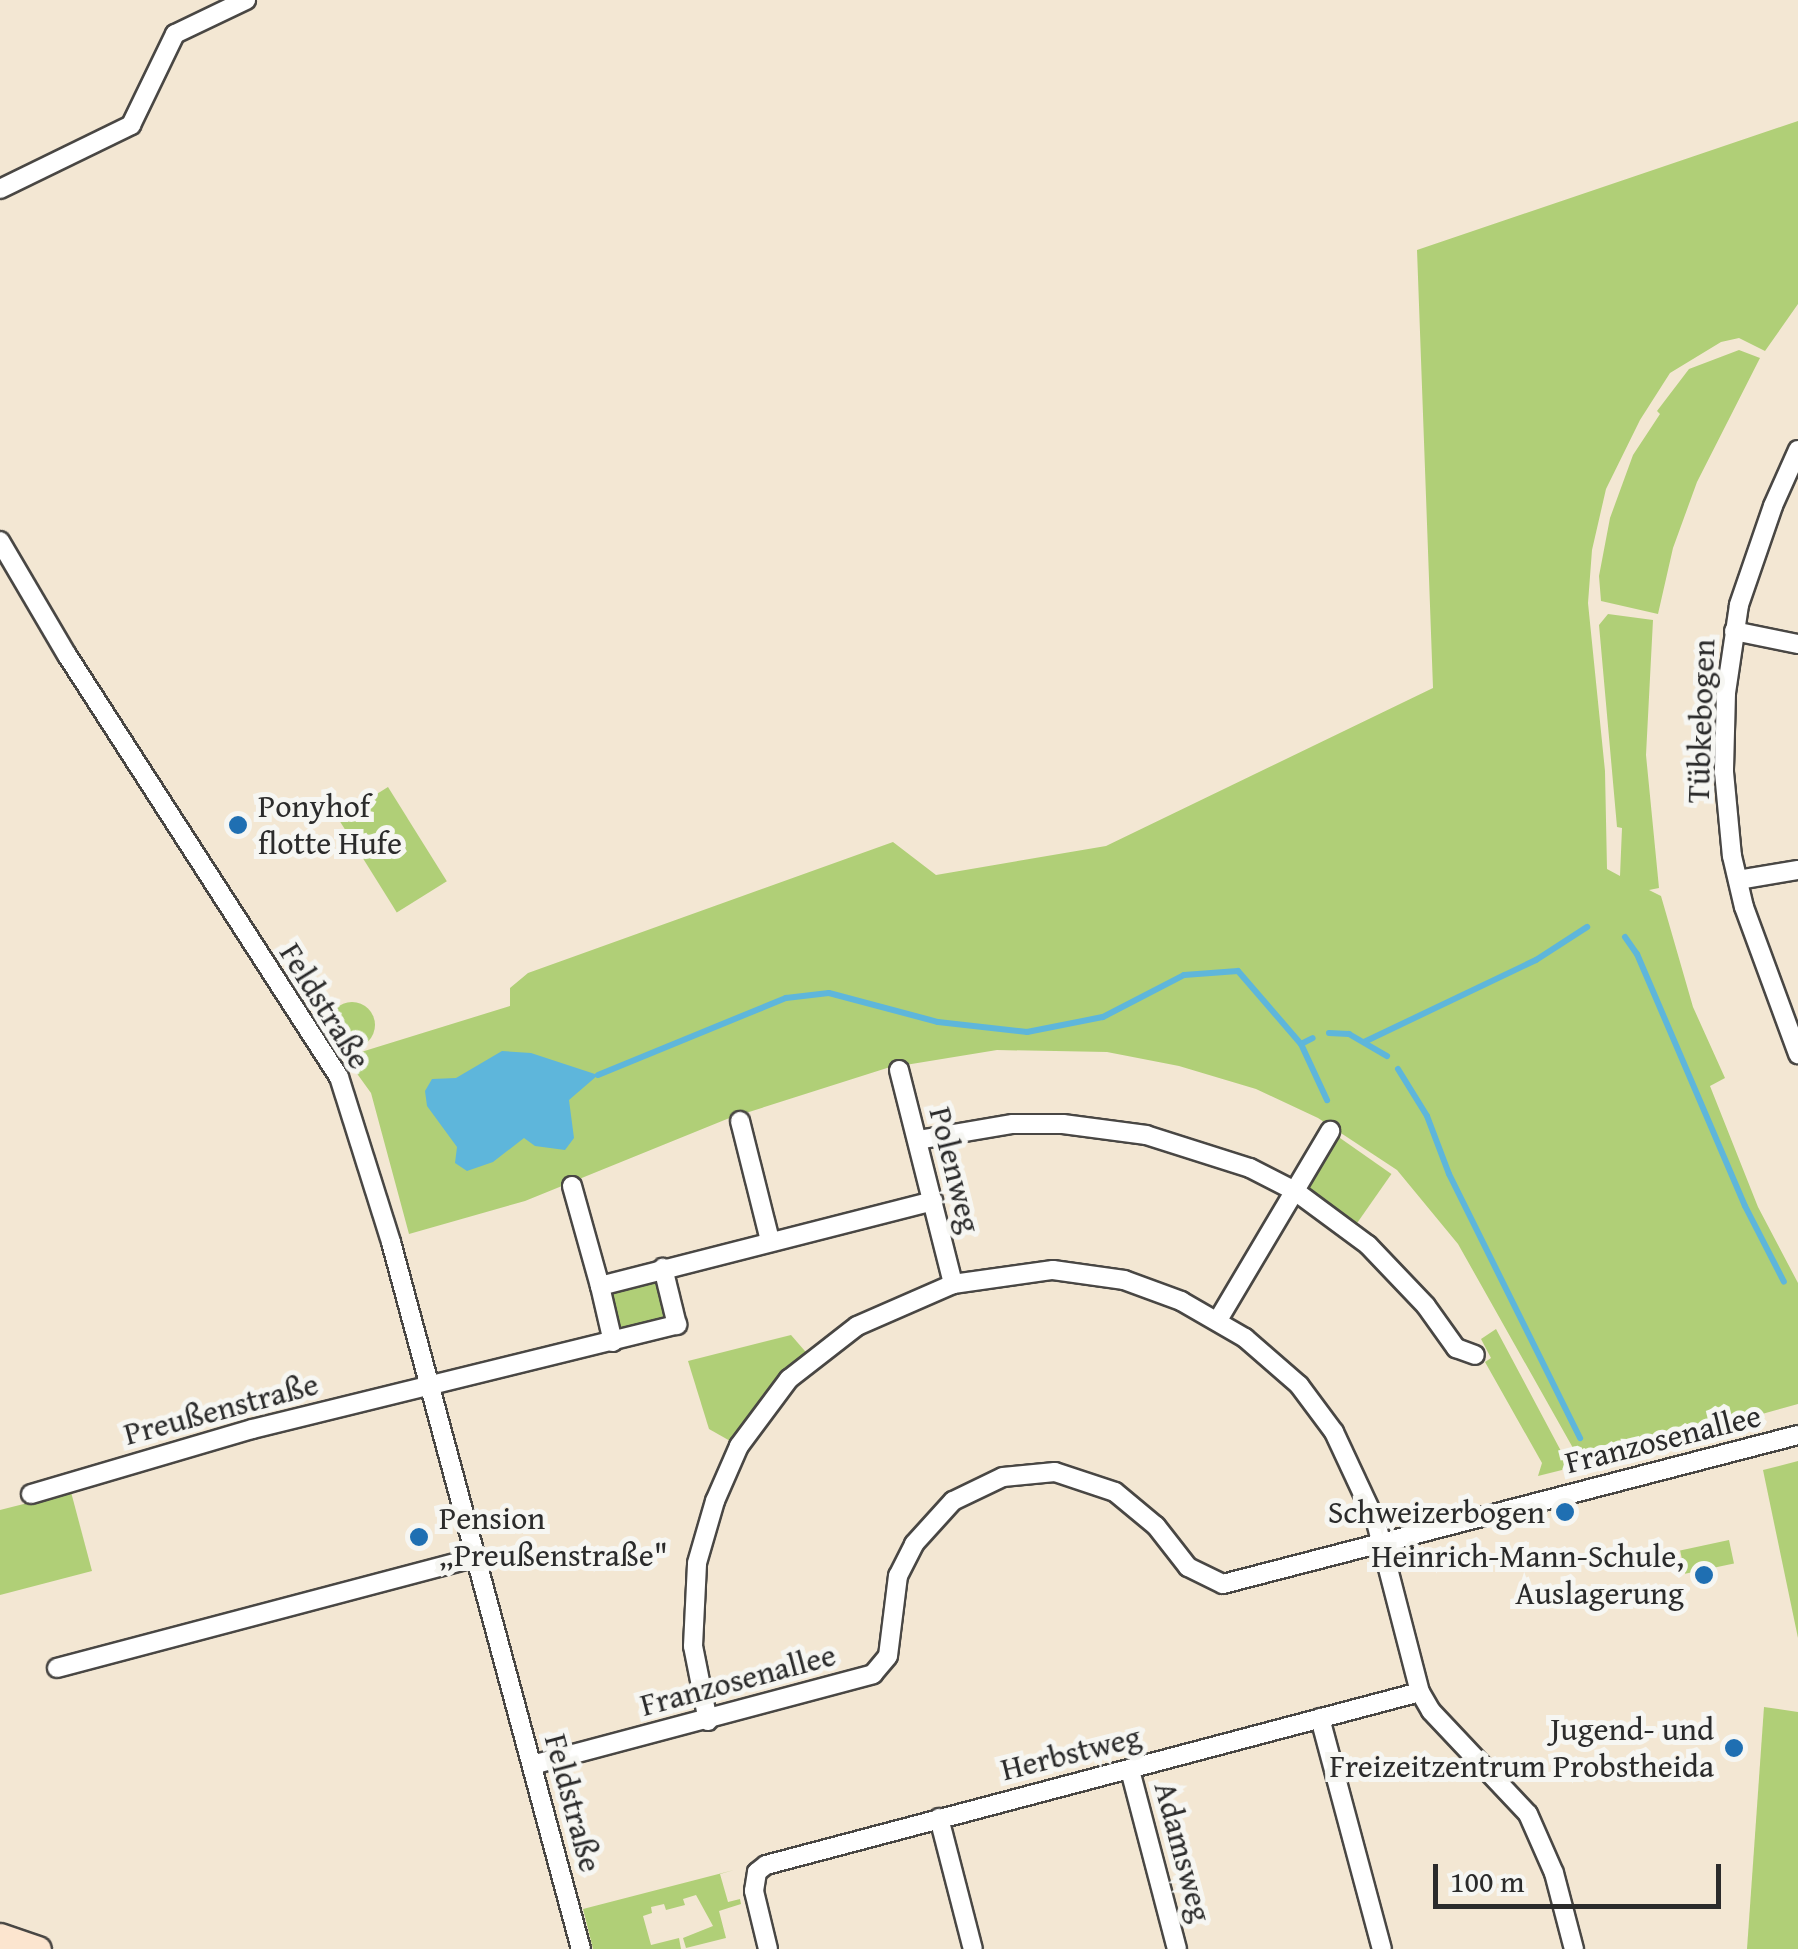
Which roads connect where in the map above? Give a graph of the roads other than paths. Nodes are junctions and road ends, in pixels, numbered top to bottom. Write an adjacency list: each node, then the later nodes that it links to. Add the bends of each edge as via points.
1 (246, 0): 2 (street, via 175,34 131,124)
2 (0, 189)
3 (1798, 450): 5 (street, Tübkebogen, via 1767,522)
4 (0, 541): 24 (street, Feldstraße, via 339,1077)
5 (1734, 631): 6 (street); 8 (street, Tübkebogen, via 1724,772)
6 (1798, 644)
7 (1798, 870): 8 (street)
8 (1738, 880): 9 (street, Tübkebogen)
9 (1798, 1054)
10 (900, 1070): 13 (street, Polenweg)
11 (740, 1120): 17 (street)
12 (1330, 1130): 15 (street)
13 (918, 1140): 15 (street, via 1013,1124 1103,1128 1200,1150); 16 (street, Polenweg)
14 (572, 1186): 20 (street)
15 (1295, 1191): 21 (street); 23 (street, via 1368,1245 1456,1348)
16 (933, 1202): 17 (street); 19 (street, Polenweg)
17 (770, 1240): 18 (street)
18 (664, 1268): 20 (street); 22 (street, Preußenstraße, via 677,1325)
19 (953, 1284): 21 (street, via 1023,1272 1084,1273 1154,1290); 32 (street, via 892,1307 811,1358 740,1446 705,1531 694,1589 693,1646)
20 (600, 1286): 22 (street)
21 (1218, 1320): 27 (street, via 1275,1362 1320,1412 1351,1461)
22 (613, 1342): 24 (street, Preußenstraße)
23 (1474, 1355)
24 (428, 1386): 26 (street, Preußenstraße); 28 (street, Feldstraße)
25 (1798, 1435): 27 (street, Franzosenallee)
26 (31, 1494)
27 (1382, 1544): 30 (street); 32 (street, Franzosenallee, via 1212,1582 1188,1567 1146,1516 1116,1492 1054,1472 1003,1477 953,1501 914,1544 898,1576 882,1668)
28 (476, 1558): 29 (street); 33 (street, Feldstraße)
29 (57, 1668)
30 (1420, 1692): 31 (street, Herbstweg); 43 (street, via 1528,1814 1554,1873)
31 (1320, 1718): 34 (street, Herbstweg); 42 (street)
32 (708, 1720): 33 (street, Franzosenallee)
33 (532, 1766): 38 (street, Feldstraße)
34 (1130, 1770): 35 (street, Herbstweg); 41 (street, Adamsweg)
35 (939, 1818): 39 (street, Herbstweg, via 757,1872 754,1891); 40 (street)
36 (0, 1936): 37 (street)
37 (38, 1949)
38 (580, 1949)
39 (768, 1949)
40 (973, 1949)
41 (1177, 1949)
42 (1382, 1949)
43 (1574, 1949)

